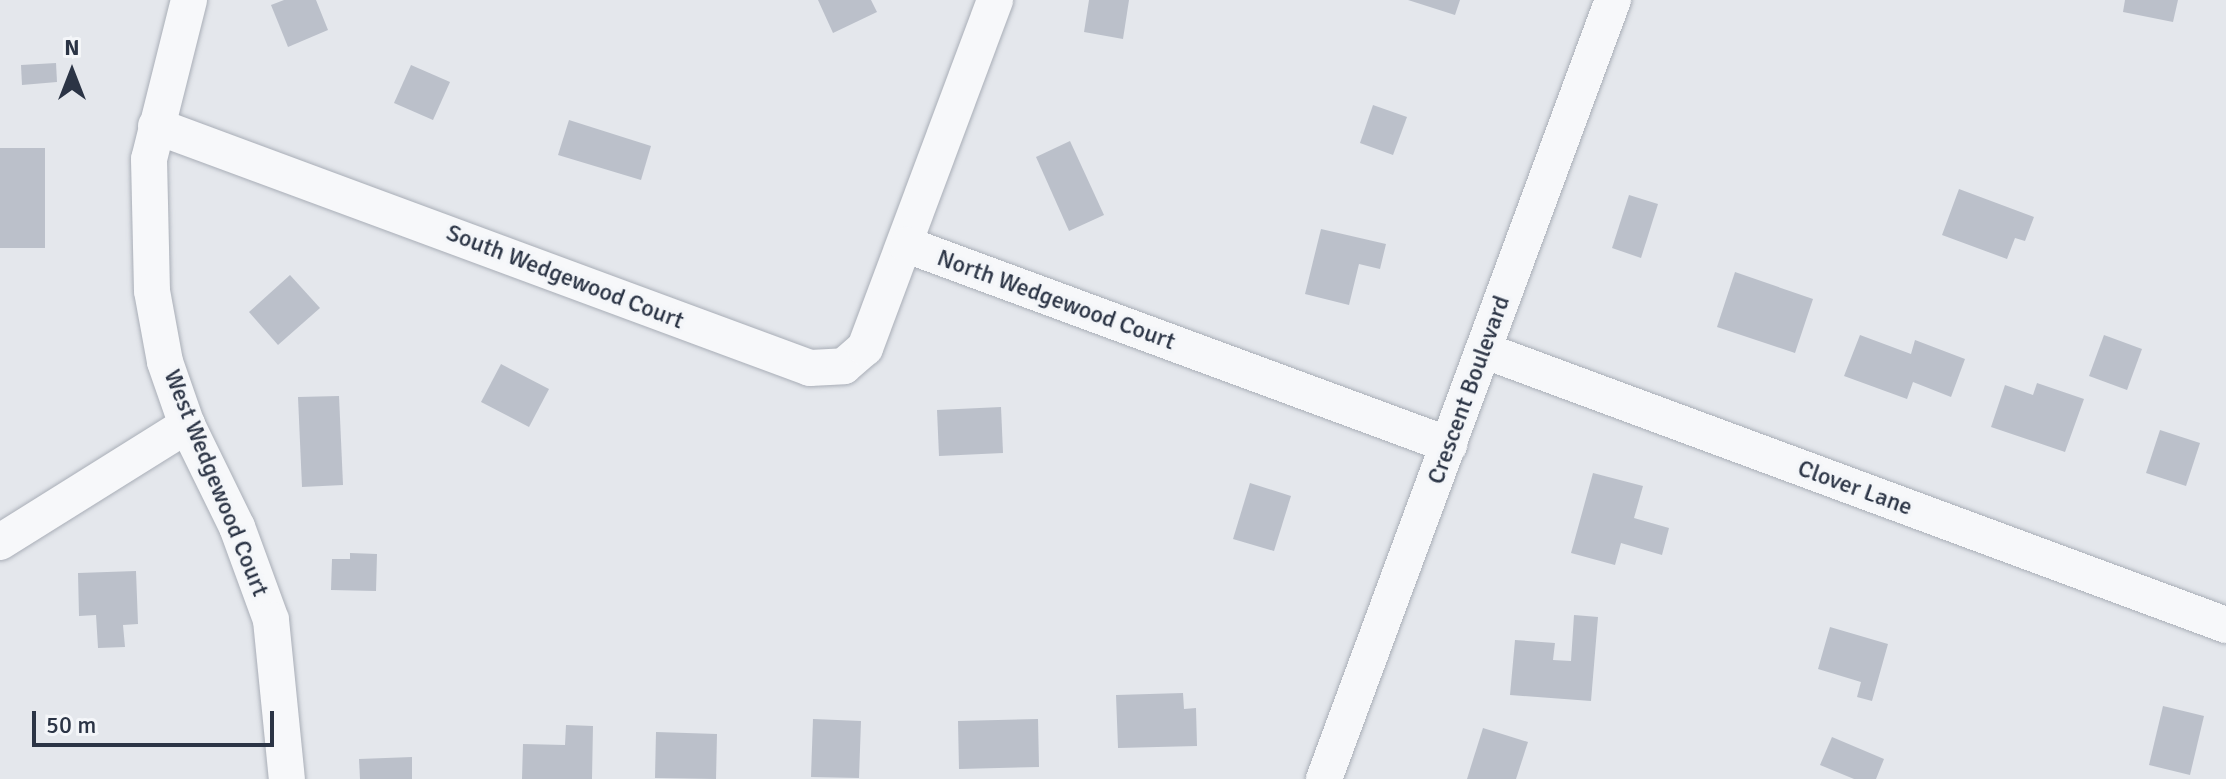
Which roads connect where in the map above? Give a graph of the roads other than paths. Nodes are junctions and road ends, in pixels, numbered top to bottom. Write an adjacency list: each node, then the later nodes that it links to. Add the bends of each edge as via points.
1 (189, 0): 4 (street, West Wedgewood Court)
2 (995, 0): 5 (street, North Wedgewood Court)
3 (1613, 0): 6 (street, Crescent Boulevard)
4 (156, 126): 5 (street, South Wedgewood Court, via 810,368 844,366 865,348); 7 (street, West Wedgewood Court, via 149,159 148,257 165,362)
5 (907, 245): 8 (street, North Wedgewood Court)
6 (1483, 350): 8 (street, Crescent Boulevard); 10 (street, Clover Lane)
7 (187, 425): 9 (street); 11 (street, West Wedgewood Court, via 237,527 271,620)
8 (1449, 445): 12 (street, Crescent Boulevard)
9 (0, 542)
10 (2226, 625)
11 (287, 779)
12 (1324, 779)

